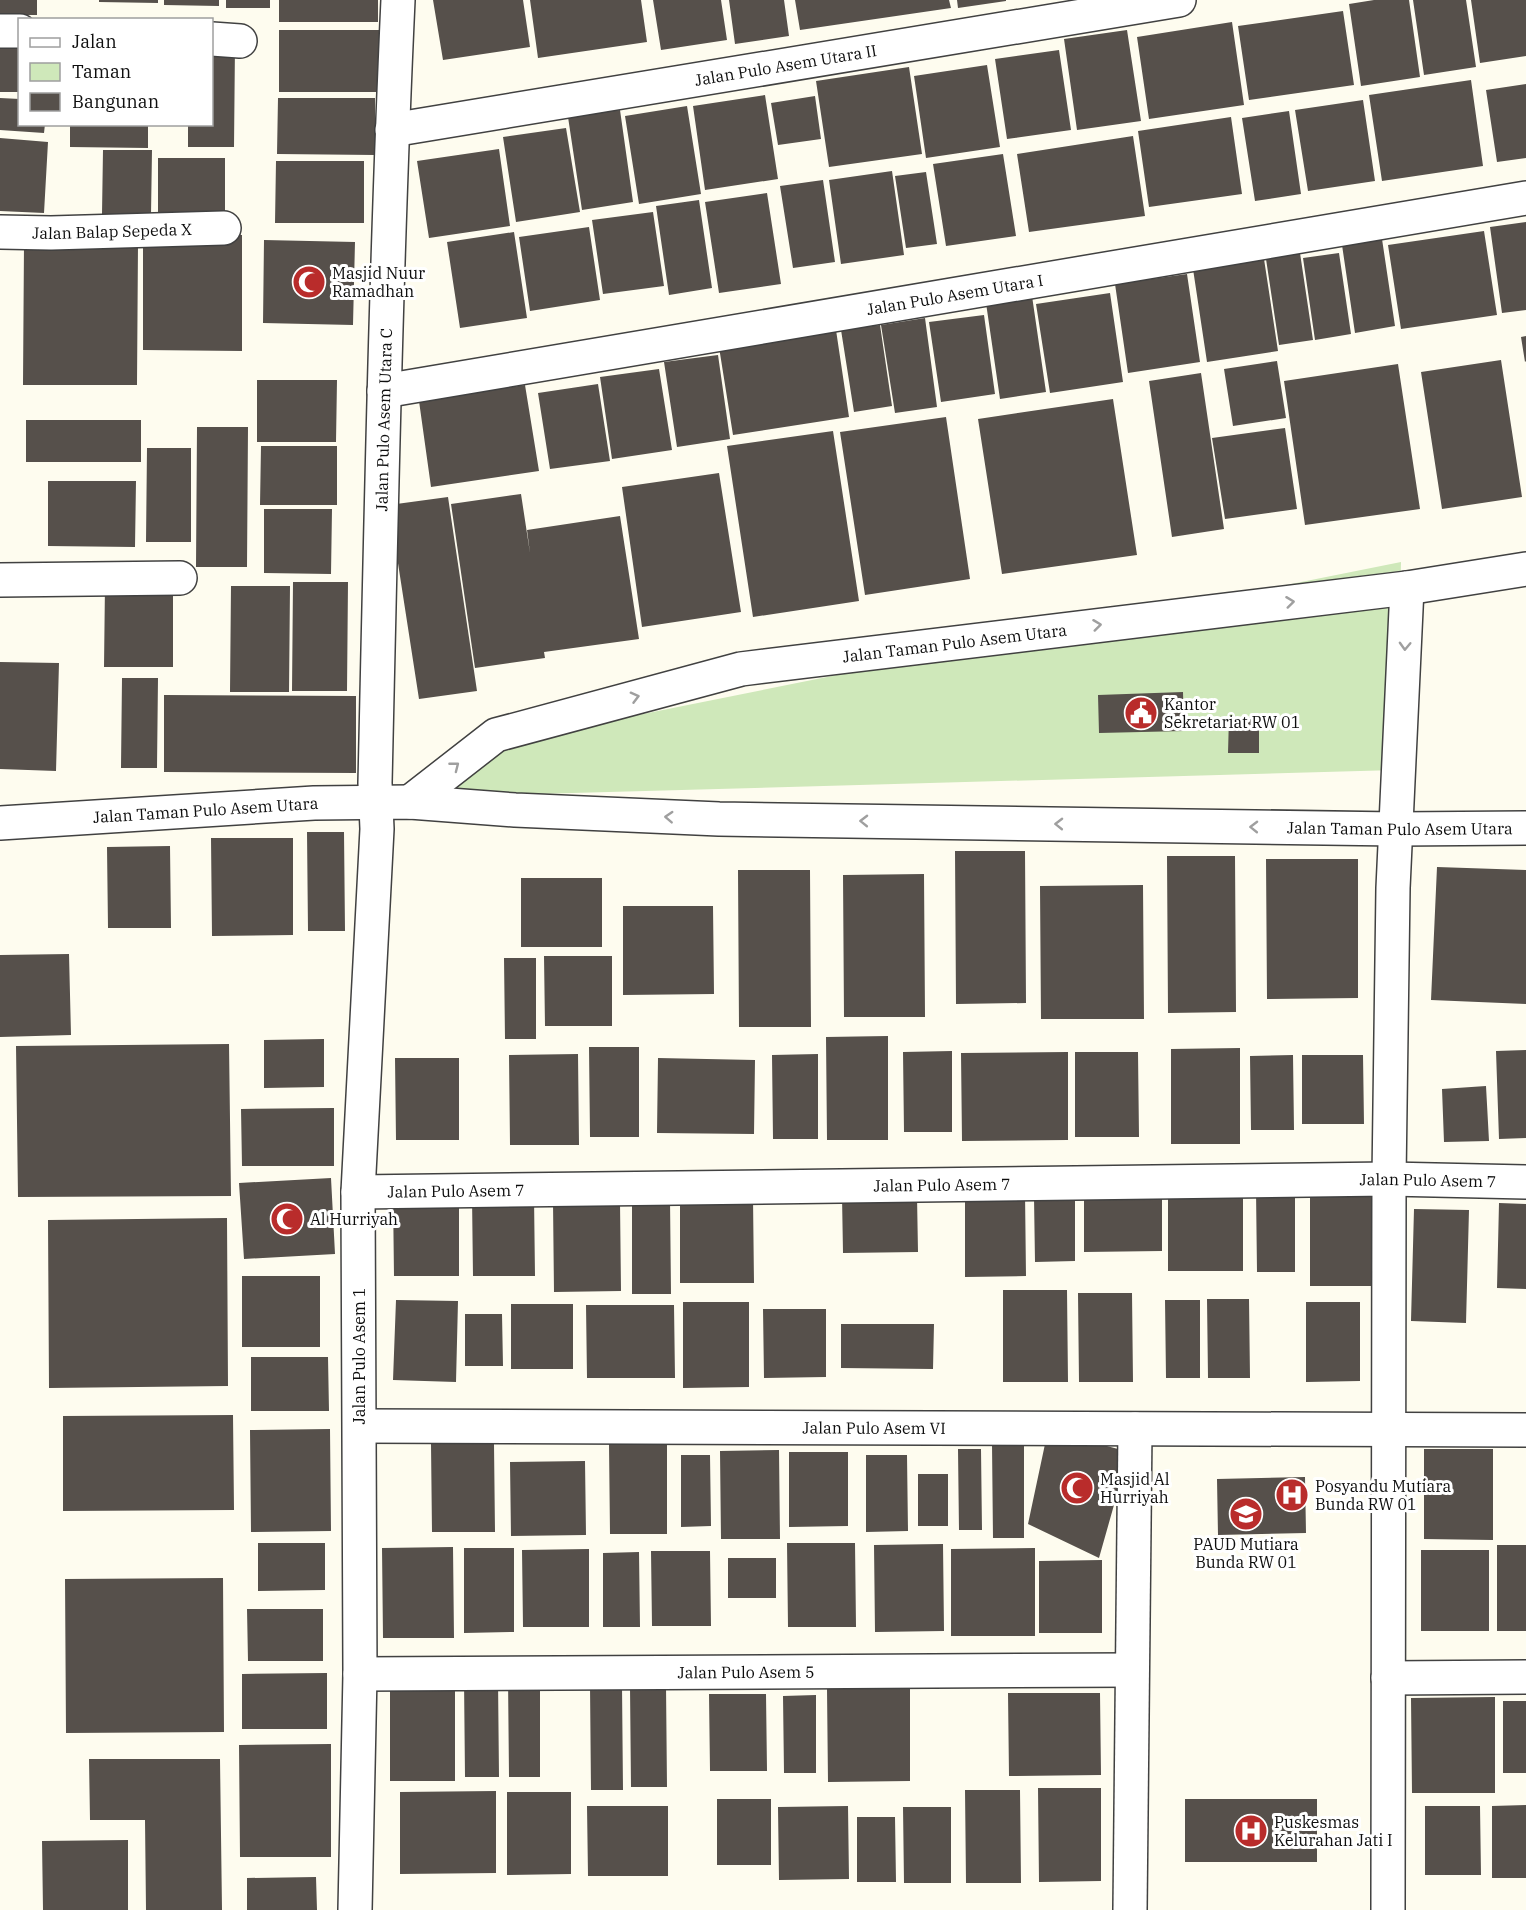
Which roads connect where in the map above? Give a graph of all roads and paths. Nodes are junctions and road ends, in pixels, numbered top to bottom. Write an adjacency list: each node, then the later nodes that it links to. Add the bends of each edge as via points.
1 (398, 0): 5 (street, Jalan Pulo Asem Utara C)
2 (1179, 0): 5 (street, Jalan Pulo Asem Utara II)
3 (0, 30): 4 (street)
4 (18, 31)
5 (392, 130): 9 (street, Jalan Pulo Asem Utara C)
6 (1526, 198): 9 (street, Jalan Pulo Asem Utara I)
7 (224, 228): 8 (street, Jalan Balap Sepeda X)
8 (0, 232)
9 (384, 391): 14 (street, Jalan Pulo Asem Utara C)
10 (1526, 569): 13 (street, Jalan Taman Pulo Asem Utara)
11 (180, 578): 12 (street)
12 (0, 580)
13 (1407, 588): 15 (street, Jalan Taman Pulo Asem Utara, one-way to 13, via 495,735 741,669); 18 (street, one-way to 18)
14 (375, 802): 15 (street, Jalan Taman Pulo Asem Utara); 16 (street, Jalan Taman Pulo Asem Utara); 21 (street, Jalan Pulo Asem 1, via 377,829)
15 (410, 802): 18 (street, Jalan Taman Pulo Asem Utara, one-way to 15, via 720,819)
16 (0, 823)
17 (1526, 828): 18 (street, Jalan Taman Pulo Asem Utara)
18 (1397, 829): 19 (street)
19 (1389, 1179): 20 (street, Jalan Pulo Asem 7); 21 (street, Jalan Pulo Asem 7); 24 (street)
20 (1526, 1182)
21 (358, 1192): 22 (street, Jalan Pulo Asem 1)
22 (360, 1426): 23 (street, Jalan Pulo Asem VI); 27 (street, Jalan Pulo Asem 1)
23 (1135, 1429): 24 (street, Jalan Pulo Asem VI); 26 (street)
24 (1389, 1429): 25 (street, Jalan Pulo Asem VI); 29 (street)
25 (1526, 1430)
26 (1132, 1670): 27 (street, Jalan Pulo Asem 5); 31 (street)
27 (360, 1674): 30 (street, Jalan Pulo Asem 1)
28 (1526, 1677): 29 (street)
29 (1388, 1678): 32 (street)
30 (355, 1910)
31 (1130, 1910)
32 (1388, 1910)

